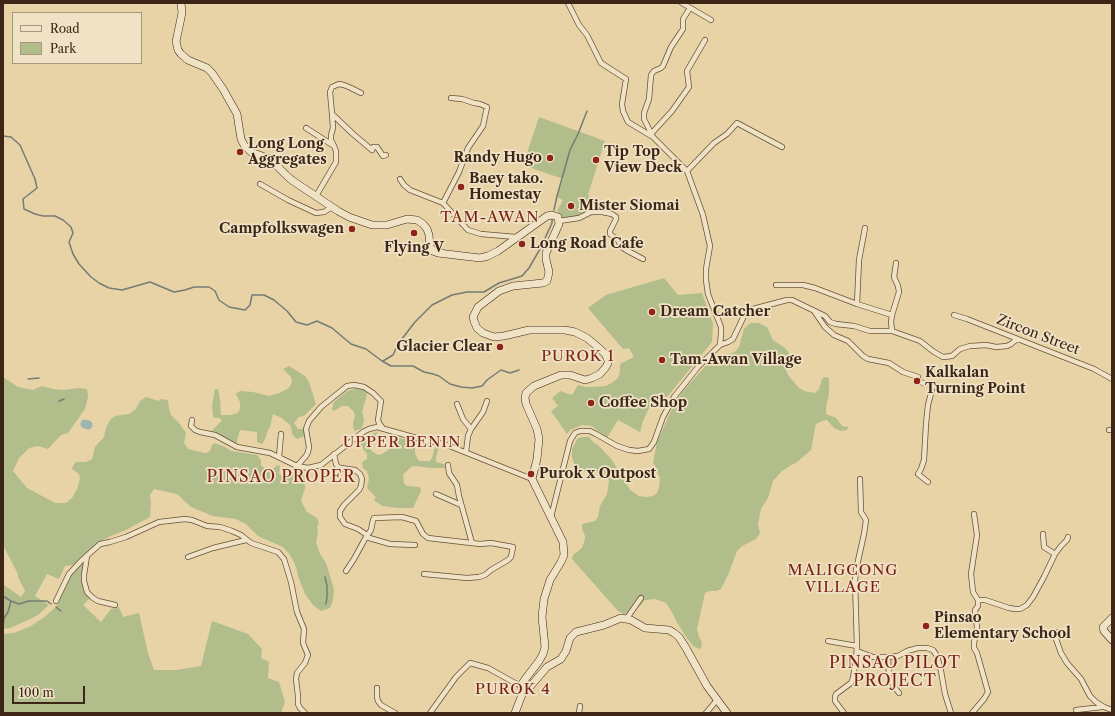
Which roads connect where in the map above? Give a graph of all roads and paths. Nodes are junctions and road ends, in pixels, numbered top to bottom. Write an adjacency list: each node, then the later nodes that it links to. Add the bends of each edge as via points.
1 (181, 3): 18 (main road, via 182,13 176,37 178,50 188,60 207,68 212,73 237,114 244,145 251,152 270,158 287,176)
2 (568, 3): 11 (street, via 601,63 626,79 622,104 628,122)
3 (682, 3): 4 (street)
4 (690, 8): 5 (street); 11 (street, via 683,19 683,29 663,66 651,75 644,118)
5 (711, 20)
6 (705, 40): 11 (street, via 687,71 689,87)
7 (360, 93): 9 (street, via 339,84 332,87)
8 (451, 98): 19 (street, via 488,107 483,126 468,148)
9 (332, 114): 12 (street, via 331,135); 14 (street, via 372,150 373,147 377,147 383,156)
10 (306, 128): 12 (street)
11 (652, 135): 15 (street)
12 (334, 146): 18 (street, via 336,162)
13 (782, 147): 15 (street, via 737,123)
14 (386, 156)
15 (687, 171): 33 (street, via 710,240 706,280 708,294 721,327)
16 (400, 179): 19 (street, via 410,190)
17 (260, 184): 20 (street, via 316,213 324,212)
18 (316, 196): 20 (main road)
19 (443, 203): 23 (street, via 468,230 481,234)
20 (332, 206): 23 (main road, via 349,217 372,225 387,225 407,219 419,221 426,226 431,249 438,253 484,257 498,251)
21 (559, 221): 23 (main road, via 557,216 547,216); 24 (street, via 579,218 591,212 612,214 616,219 610,234 619,241 620,246); 46 (main road, via 546,253 549,272 547,281 513,286 499,291 481,304 474,317 474,322 483,333 494,337 529,330 572,331 587,338 608,358 606,367 592,378 585,380 561,375 534,386 526,393 526,404 539,439)
22 (865, 228): 27 (street, via 859,260)
23 (516, 237)
24 (643, 259)
25 (896, 263): 29 (street, via 894,277 899,292)
26 (776, 284): 27 (street, via 809,286)
27 (857, 304): 29 (street)
28 (814, 311): 31 (street, via 836,324 870,331); 33 (street, via 792,300 753,309 744,316 733,339); 48 (street, via 824,327 848,341 863,356 889,363 903,372 918,377 917,381 933,386 928,405 924,460 918,474)
29 (892, 315): 31 (street)
30 (954, 315): 32 (street, Zircon Street)
31 (892, 331): 32 (street, via 920,341 943,357 952,356 970,346 1007,346)
32 (1017, 339): 34 (street, Zircon Street)
33 (720, 344): 52 (street, via 674,397 649,449 629,450 590,431 575,433 570,441)
34 (1112, 378)
35 (487, 401): 39 (street)
36 (457, 404): 39 (street, via 463,419)
37 (192, 420): 43 (street, via 191,426 195,430 215,435 242,448)
38 (382, 428): 41 (street); 42 (street, via 374,427 363,432); 45 (street, via 378,420 381,401 364,387 347,386 321,407 309,421 306,429 308,452)
39 (471, 429): 41 (street)
40 (281, 434): 43 (street)
41 (466, 452): 46 (street)
42 (334, 454): 45 (street, via 315,468); 54 (street, via 338,467 355,470 362,480 361,486 340,511 340,517 345,524 358,529)
43 (279, 457): 45 (street)
44 (448, 465): 50 (street, via 449,473 457,485)
45 (297, 466)
46 (532, 479): 52 (main road)
47 (860, 479): 73 (street, via 861,512 866,520 855,581)
48 (928, 482)
49 (436, 494): 50 (street)
50 (461, 505): 57 (street)
51 (974, 514): 65 (street, via 977,535 971,574 973,592)
52 (551, 517): 76 (main road, via 563,542 564,555 550,580 544,599 543,654 526,678)
53 (1043, 534): 59 (street, via 1044,547)
54 (366, 536): 57 (street, via 371,530 374,518 402,517 416,521 428,538); 58 (street, via 390,544); 62 (street)
55 (1068, 536): 59 (street)
56 (246, 540): 60 (street, via 232,531 185,518 158,522 126,537 100,544); 61 (street); 83 (street, via 278,552 288,569 297,612 304,629 303,643 308,655 296,679 298,704)
57 (472, 543): 63 (street, via 513,547 511,557 479,577)
58 (414, 545)
59 (1055, 554): 65 (street, via 1033,597 1020,609)
60 (87, 556): 66 (street, via 69,574); 67 (street, via 84,575 87,592 98,601)
61 (188, 557)
62 (346, 571)
63 (424, 574)
64 (641, 598): 68 (street)
65 (978, 600): 92 (street, via 975,610 977,627 974,648 988,692)
66 (56, 601)
67 (115, 605)
68 (627, 618): 76 (main road, via 576,632 570,638 561,659 547,667 528,689); 78 (main road, via 646,628 674,632)
69 (1112, 618): 71 (main road, via 1103,627)
70 (1056, 632): 80 (street, via 1056,639 1065,660 1090,696)
71 (1112, 640)
72 (828, 641): 73 (street)
73 (857, 649): 74 (street, via 873,656); 90 (street, via 851,683 836,694 835,698)
74 (888, 657): 77 (street, via 889,676); 91 (street, via 918,648 933,650 937,656)
75 (377, 688): 84 (street, via 378,701)
76 (522, 689): 85 (street, via 488,668 470,663 456,677); 86 (main road)
77 (899, 693)
78 (717, 700): 88 (street); 89 (main road)
79 (580, 706): 87 (street)
80 (1104, 707): 81 (street); 82 (street)
81 (1076, 710)
82 (1112, 710)
83 (303, 712)
84 (395, 713)
85 (430, 713)
86 (515, 713)
87 (579, 713)
88 (706, 713)
89 (727, 713)
90 (844, 713)
91 (951, 713)
92 (972, 713)

